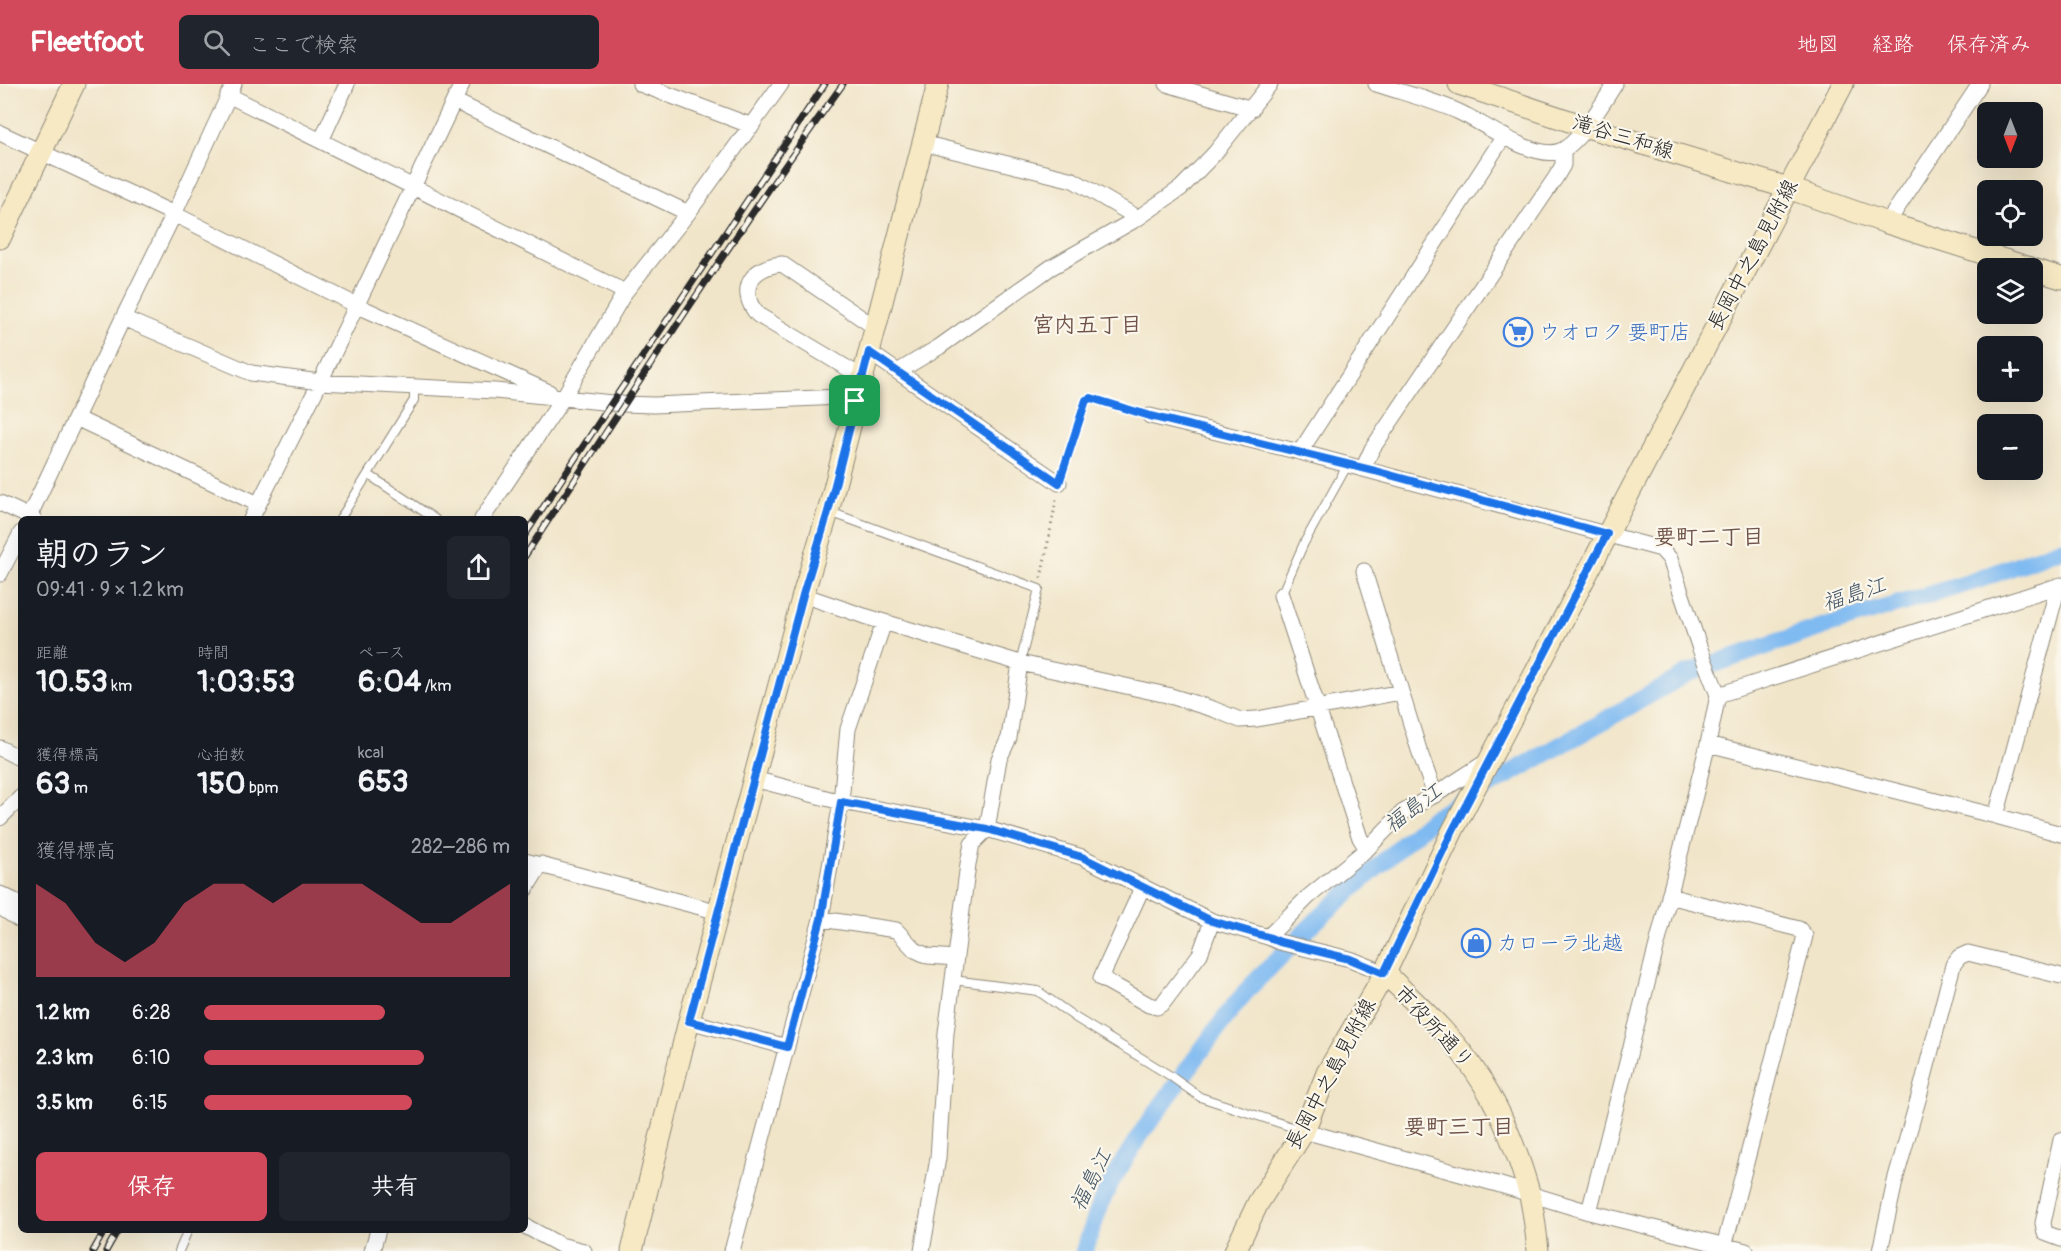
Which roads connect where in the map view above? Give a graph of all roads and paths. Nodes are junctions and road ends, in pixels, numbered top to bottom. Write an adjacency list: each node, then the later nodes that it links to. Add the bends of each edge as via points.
1 (74, 84): 24 (street)
2 (347, 84): 21 (street)
3 (462, 84): 15 (street)
4 (640, 84): 17 (street)
5 (781, 84): 17 (street)
6 (938, 84): 22 (street)
7 (1167, 84): 16 (street)
8 (1270, 84): 16 (street)
9 (1376, 84): 20 (street, via 1458,111)
10 (1459, 84): 18 (street, 滝谷三和線)
11 (1616, 84): 18 (street)
12 (1843, 84): 26 (street, 長岡中之島見附線)
13 (1980, 84): 30 (street)
14 (231, 89): 21 (street); 28 (street)
15 (454, 101): 25 (street); 27 (street)
16 (1252, 109): 29 (street, via 1181,188)
17 (752, 126): 27 (street)
18 (1587, 127): 23 (street); 26 (street, 滝谷三和線)
19 (0, 133): 24 (street)
20 (1504, 136): 23 (street, via 1534,150); 48 (street)
21 (321, 141): 25 (street)
22 (922, 143): 29 (street, via 1073,180); 38 (street)
23 (1563, 150): 50 (street, via 1563,165 1556,177 1372,449)
24 (41, 153): 28 (street); 31 (street)
25 (413, 188): 35 (street); 36 (street)
26 (1788, 188): 30 (street, 滝谷三和線); 62 (street, 長岡中之島見附線)
27 (688, 213): 35 (street)
28 (174, 214): 36 (street); 37 (street)
29 (1138, 218): 40 (street, via 1050,268)
30 (1887, 223): 32 (street, 滝谷三和線)
31 (0, 238)
32 (1997, 258)
33 (2043, 273): 34 (street, 滝谷三和線)
34 (2061, 278)
35 (625, 292): 44 (street)
36 (356, 304): 42 (street); 44 (street)
37 (123, 318): 42 (street, via 251,373); 47 (street)
38 (876, 328): 39 (street); 41 (street, via 782,264 759,270 749,286 748,299 758,315)
39 (869, 352): 40 (street); 41 (street)
40 (899, 371): 52 (street)
41 (862, 377): 45 (street)
42 (320, 382): 43 (street); 54 (street)
43 (414, 387): 44 (street); 51 (lane, via 414,400)
44 (563, 398): 45 (street, via 654,405 841,397); 61 (street)
45 (855, 401): 55 (street)
46 (1150, 416): 48 (street); 52 (path, via 1091,398 1086,400)
47 (76, 418): 54 (street); 57 (street)
48 (1300, 452): 49 (street)
49 (1347, 466): 50 (street); 69 (lane, via 1304,543)
50 (1363, 469): 62 (street)
51 (369, 475): 59 (lane); 60 (lane)
52 (1059, 483): 67 (path)
53 (0, 502): 56 (street)
54 (258, 504): 58 (street)
55 (828, 512): 67 (lane); 68 (street)
56 (26, 516)
57 (31, 516)
58 (252, 516)
59 (342, 516)
60 (430, 516)
61 (484, 516)
62 (1607, 534): 72 (street, via 1661,549 1670,559); 78 (street, 長岡中之島見附線)
63 (18, 539): 65 (street)
64 (1364, 570): 73 (street)
65 (0, 574)
66 (2059, 586): 72 (street); 83 (street)
67 (1039, 589): 71 (lane)
68 (803, 595): 70 (street); 79 (street)
69 (1281, 595): 74 (street)
70 (884, 622): 71 (street); 82 (street, via 848,729)
71 (1020, 663): 74 (street, via 1167,695 1240,720); 85 (street, via 1009,738 999,759)
72 (1715, 689): 75 (street)
73 (1401, 692): 74 (street); 80 (street)
74 (1316, 708): 87 (street)
75 (1708, 744): 83 (street); 93 (street)
76 (0, 748): 77 (street)
77 (18, 757)
78 (1485, 769): 80 (street); 102 (street, 長岡中之島見附線)
79 (754, 779): 82 (street); 96 (street)
80 (1435, 795): 87 (street, via 1403,812)
81 (18, 800): 84 (street)
82 (841, 802): 85 (street); 98 (street)
83 (1996, 816): 86 (street)
84 (0, 818)
85 (987, 829): 91 (street, via 1082,857); 101 (street, via 972,844)
86 (2061, 834)
87 (1367, 849): 100 (street, via 1308,897)
88 (528, 862): 89 (street)
89 (541, 864): 90 (street); 96 (street)
90 (528, 885)
91 (1143, 886): 99 (street); 99 (street, via 1101,978 1149,1005 1157,1007 1163,1003 1200,954)
92 (0, 894): 94 (street)
93 (1669, 896): 110 (street); 115 (street, via 1799,929 1805,936)
94 (18, 903)
95 (0, 907): 97 (street)
96 (719, 912): 105 (street)
97 (18, 919)
98 (821, 919): 101 (street, via 896,930 915,950 928,956); 106 (street)
99 (1212, 921): 100 (street)
100 (1274, 940): 102 (street, via 1350,959)
101 (956, 958): 104 (street)
102 (1384, 973): 107 (street, 長岡中之島見附線, via 1327,1073); 109 (street, 市役所通り, via 1438,1026 1475,1071 1504,1124)
103 (2061, 976): 125 (street, via 1968,953 1953,965)
104 (953, 980): 107 (lane, via 1038,991 1200,1097); 121 (street, via 938,1158)
105 (689, 1021): 106 (street); 119 (street)
106 (787, 1047): 120 (street)
107 (1304, 1131): 109 (street); 122 (street, 長岡中之島見附線, via 1258,1203)
108 (2061, 1140): 114 (street, via 2043,1223 2045,1233)
109 (1530, 1194): 110 (street); 123 (street, 市役所通り)
110 (1589, 1212): 115 (street)
111 (528, 1228): 118 (street, via 560,1245)
112 (187, 1233): 116 (lane)
113 (377, 1233): 117 (street)
114 (2061, 1239)
115 (1724, 1248): 124 (street)
116 (179, 1251)
117 (372, 1251)
118 (584, 1251)
119 (632, 1251)
120 (732, 1251)
121 (922, 1251)
122 (1235, 1251)
123 (1538, 1251)
124 (1746, 1251)
125 (1880, 1251)

